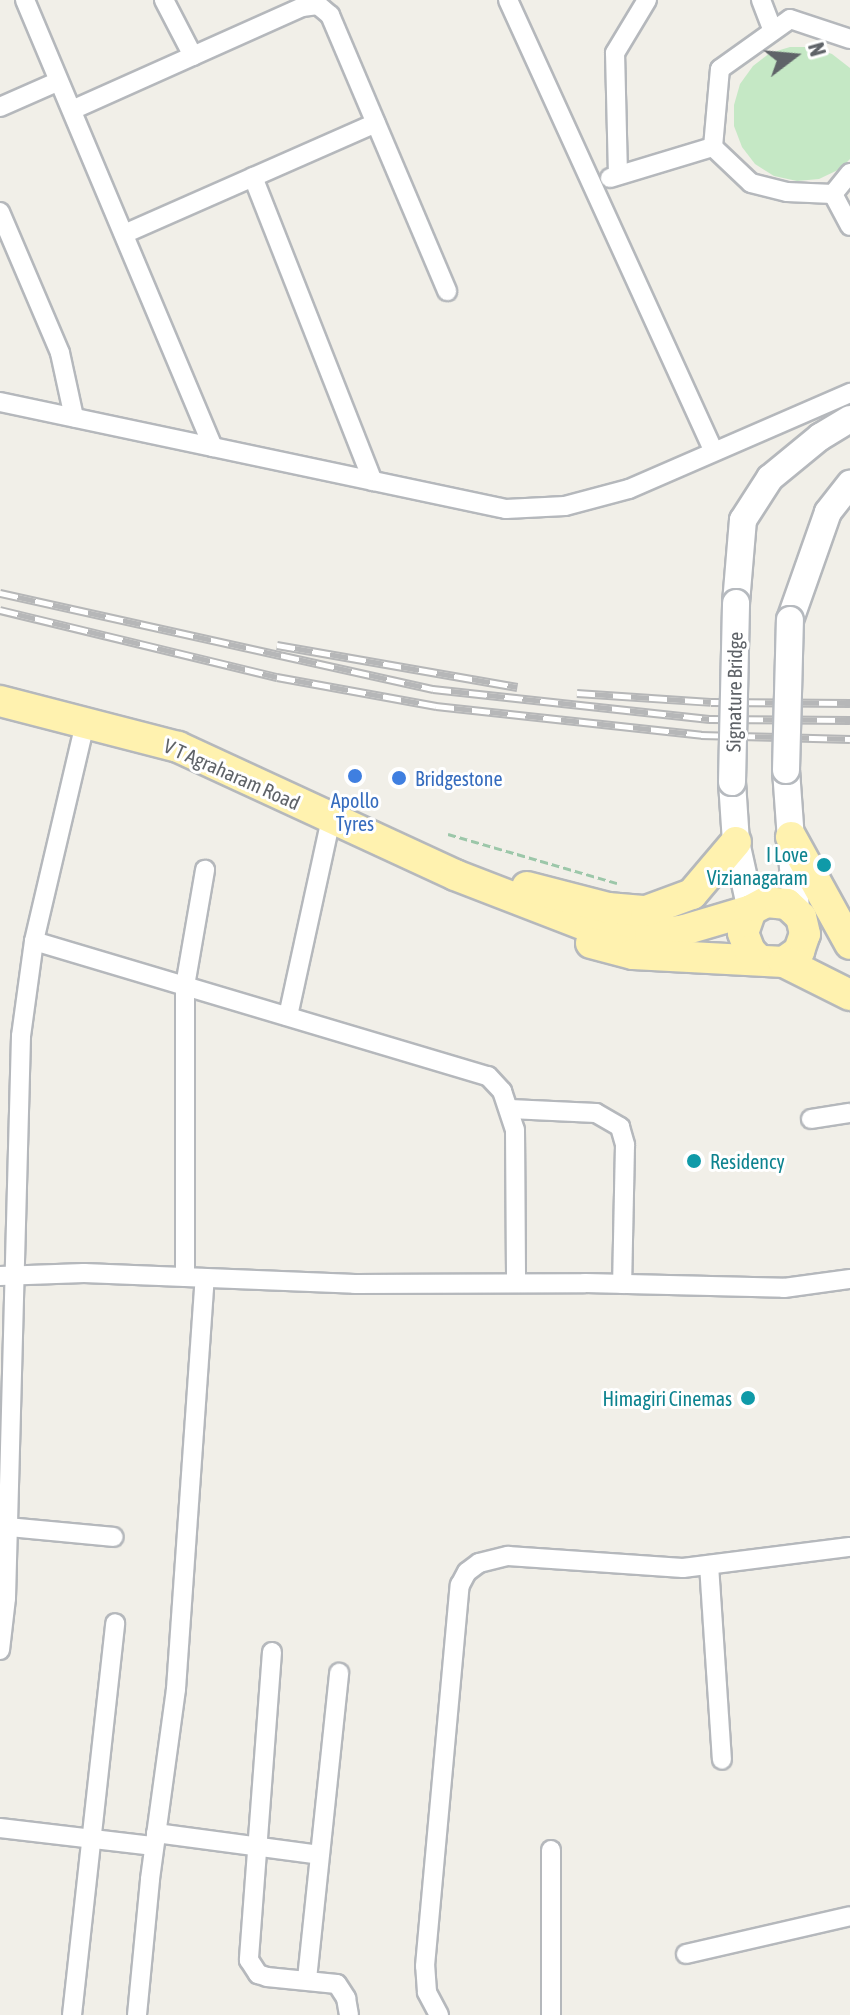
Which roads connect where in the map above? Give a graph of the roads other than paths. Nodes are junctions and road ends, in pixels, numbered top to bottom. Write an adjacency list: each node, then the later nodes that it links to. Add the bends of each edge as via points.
1 (25, 0): 9 (street)
2 (164, 0): 8 (street)
3 (508, 0): 17 (street)
4 (647, 0): 15 (street, via 615,53)
5 (761, 0): 6 (street)
6 (773, 31): 7 (street, via 790,19); 13 (street, via 720,69)
7 (850, 39)
8 (193, 56): 11 (street); 12 (street, via 302,7 318,5 330,15)
9 (59, 81): 10 (street); 11 (street)
10 (0, 107)
11 (72, 110): 21 (street)
12 (376, 123): 16 (street); 22 (street)
13 (713, 147): 15 (street); 18 (street, via 751,183 787,192)
14 (850, 173): 18 (street)
15 (618, 175): 17 (street)
16 (253, 177): 21 (street); 29 (street)
17 (592, 183): 28 (street)
18 (833, 194): 20 (street)
19 (0, 212): 25 (street, via 60,353)
20 (850, 226)
21 (124, 234): 27 (street)
22 (447, 291)
23 (850, 393): 28 (street)
24 (0, 402): 25 (street)
25 (74, 417): 27 (street)
26 (850, 419): 35 (street, Signature Bridge, bridge, via 770,478 743,520 732,782)
27 (213, 447): 29 (street)
28 (714, 451): 29 (street, via 629,489 565,506 506,509)
29 (373, 481)
30 (850, 484): 34 (street, bridge, via 828,512 790,620 786,770)
31 (0, 701): 32 (main road, V T Agraharam Road)
32 (85, 723): 33 (main road, V T Agraharam Road, via 178,747); 40 (street)
33 (331, 819): 37 (main road, V T Agraharam Road); 46 (street)
34 (791, 837): 39 (street); 41 (main road)
35 (736, 842): 37 (main road, via 692,894 646,911 608,908 557,892); 38 (street, Signature Bridge)
36 (205, 870): 44 (street)
37 (455, 875): 38 (main road, via 590,927 650,935); 43 (main road, via 545,930 633,954)
38 (759, 906): 39 (main road, via 787,904); 43 (main road, via 743,933 750,951)
39 (800, 918): 42 (main road); 43 (main road, via 803,943)
40 (34, 941): 44 (street); 50 (street, via 21,1036)
41 (850, 944)
42 (850, 952)
43 (770, 960): 45 (main road)
44 (185, 986): 46 (street); 51 (street)
45 (850, 995)
46 (288, 1016): 47 (street, via 476,1071 495,1082)
47 (510, 1109): 54 (street, via 515,1130); 55 (street, via 596,1113 620,1127 625,1145)
48 (850, 1113): 49 (street)
49 (811, 1119)
50 (8, 1275): 51 (street); 56 (street)
51 (185, 1277): 52 (street)
52 (205, 1278): 54 (street); 67 (street, via 176,1689)
53 (850, 1279): 55 (street, via 784,1288)
54 (516, 1283): 55 (street)
55 (622, 1284)
56 (8, 1527): 57 (street); 61 (street)
57 (114, 1537)
58 (850, 1547): 59 (street)
59 (709, 1565): 64 (street); 77 (street, via 683,1568 508,1556 479,1563 467,1572 460,1585 425,1966 427,1992)
60 (115, 1623): 66 (street)
61 (0, 1650)
62 (272, 1652): 68 (street)
63 (339, 1673): 70 (street)
64 (722, 1760)
65 (0, 1828): 66 (street)
66 (94, 1839): 67 (street); 74 (street)
67 (155, 1840): 68 (street); 75 (street)
68 (256, 1848): 70 (street); 73 (street, via 252,1968 267,1977)
69 (551, 1850): 78 (street)
70 (320, 1855): 73 (street)
71 (850, 1916): 72 (street)
72 (686, 1954)
73 (307, 1979): 76 (street, via 337,1984)
74 (72, 2015)
75 (137, 2015)
76 (349, 2015)
77 (439, 2015)
78 (551, 2015)

